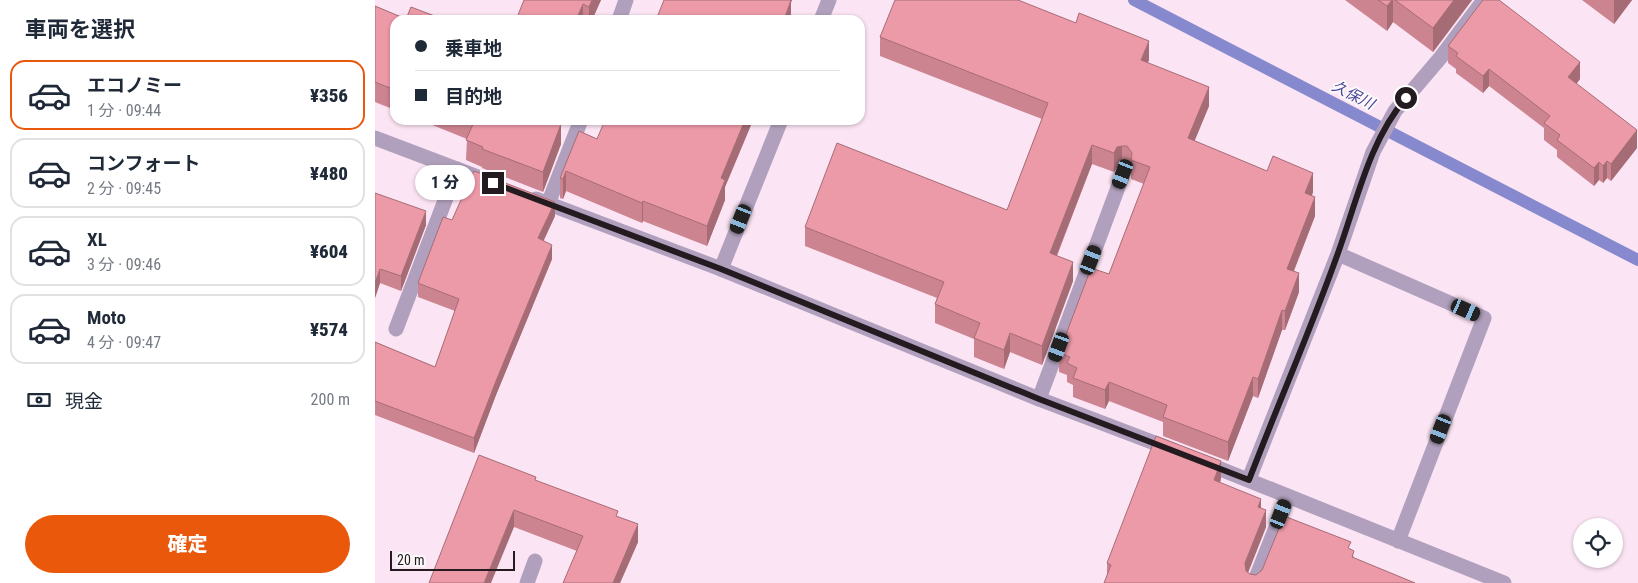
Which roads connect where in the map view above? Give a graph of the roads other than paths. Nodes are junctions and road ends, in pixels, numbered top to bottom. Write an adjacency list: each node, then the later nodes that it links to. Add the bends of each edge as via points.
1 (626, 0): 4 (street)
2 (829, 0): 5 (street)
3 (1484, 0): 14 (street, via 1395,111 1373,152)
4 (621, 15)
5 (823, 15)
6 (579, 125): 13 (street)
7 (779, 125): 15 (street)
8 (375, 138): 9 (street)
9 (457, 169): 11 (street); 16 (street)
10 (1123, 174): 17 (street)
11 (503, 187)
12 (521, 194): 13 (street)
13 (549, 204): 15 (street)
14 (1338, 254): 18 (street); 20 (street, via 1484,318)
15 (721, 269): 17 (street)
16 (396, 329)
17 (1039, 399): 18 (street)
18 (1249, 480): 19 (street)
19 (1288, 497): 20 (street); 24 (street)
20 (1398, 540): 22 (street)
21 (535, 561): 23 (street)
22 (1488, 580): 25 (street)
23 (527, 583)
24 (1254, 583)
25 (1503, 583)

